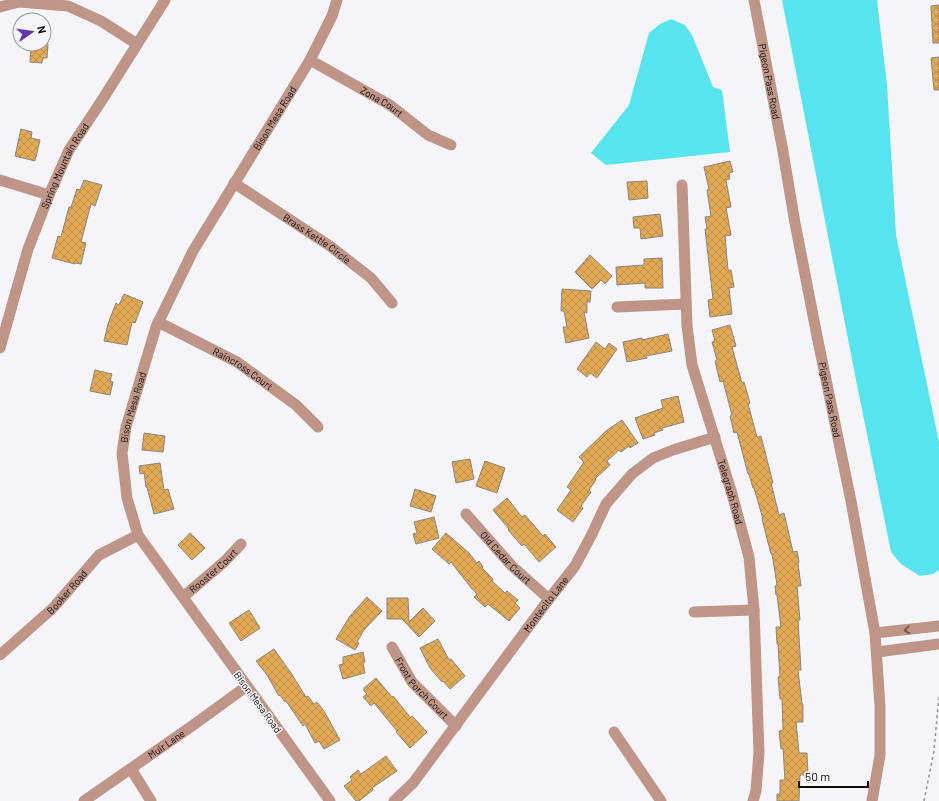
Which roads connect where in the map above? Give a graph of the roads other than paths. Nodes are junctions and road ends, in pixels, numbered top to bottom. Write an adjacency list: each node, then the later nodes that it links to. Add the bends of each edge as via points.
1 (165, 0): 5 (street, Spring Mountain Road)
2 (337, 0): 6 (street, Bison Mesa Road, via 332,16)
3 (754, 0): 27 (street, Pigeon Pass Road, via 817,336 852,501)
4 (0, 7): 5 (street, via 19,2 68,6 101,21)
5 (138, 44): 11 (street, Spring Mountain Road, via 69,150)
6 (310, 60): 7 (street, Zona Court, via 390,105 428,135); 9 (street, Bison Mesa Road)
7 (451, 145)
8 (0, 180): 11 (street)
9 (234, 183): 12 (street, Brass Kettle Circle, via 330,246 371,278); 15 (street, Bison Mesa Road, via 193,251)
10 (682, 185): 13 (street, Telegraph Road)
11 (49, 195): 16 (street, Spring Mountain Road, via 28,249)
12 (392, 303)
13 (686, 304): 14 (street); 18 (street, Telegraph Road, via 692,364)
14 (617, 307)
15 (158, 322): 17 (street, Raincross Court, via 237,362 296,404); 20 (street, Bison Mesa Road, via 126,427 122,453 127,498)
16 (0, 348)
17 (318, 427)
18 (715, 437): 23 (street, Montecito Lane, via 653,458 632,474 606,504 575,566); 24 (street, Telegraph Road, via 749,557)
19 (466, 514): 23 (street, Old Cedar Court, via 512,566)
20 (138, 535): 22 (street, Bison Mesa Road); 31 (street, Booker Road, via 99,555 52,608)
21 (241, 544): 22 (street, Rooster Court)
22 (183, 597): 32 (street, Bison Mesa Road)
23 (549, 599): 33 (street, Montecito Lane)
24 (754, 610): 25 (street); 41 (street, Telegraph Road, via 759,752)
25 (694, 612)
26 (939, 626): 27 (street, one-way to 27)
27 (875, 633): 30 (street, Pigeon Pass Road)
28 (939, 644): 30 (street)
29 (392, 647): 33 (street, Front Porch Court, via 412,682)
30 (877, 652): 42 (street, Pigeon Pass Road, via 880,755)
31 (0, 655)
32 (247, 686): 35 (street, Muir Lane); 38 (street, Bison Mesa Road)
33 (456, 726): 39 (street, Montecito Lane, via 413,783)
34 (614, 732): 40 (street)
35 (131, 769): 36 (street, Muir Lane); 37 (street)
36 (84, 801)
37 (151, 801)
38 (330, 801)
39 (394, 801)
40 (661, 801)
41 (753, 801)
42 (872, 801)

